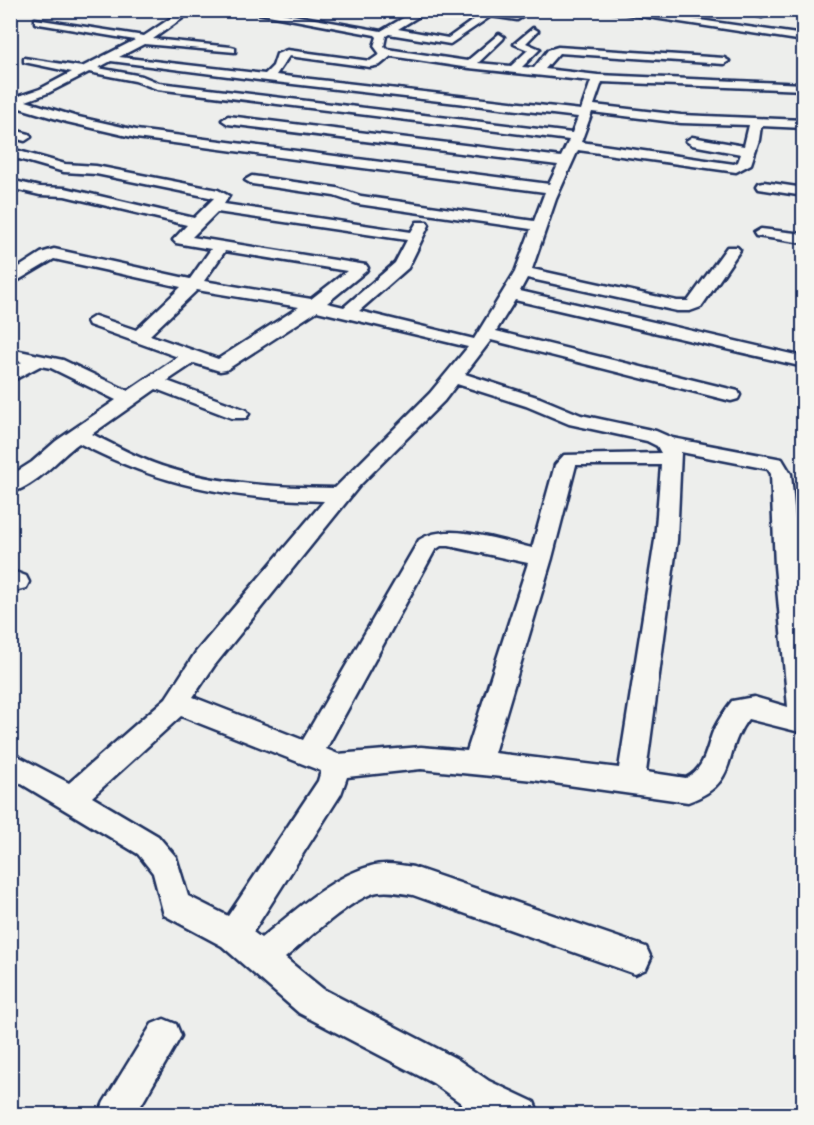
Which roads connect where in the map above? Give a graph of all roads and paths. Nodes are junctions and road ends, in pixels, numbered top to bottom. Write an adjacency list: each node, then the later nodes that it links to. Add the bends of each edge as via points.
1 (190, 10): 18 (street)
2 (245, 10): 14 (street, via 368,27)
3 (425, 10): 14 (street)
4 (606, 10): 9 (street)
5 (645, 10): 9 (street)
6 (740, 10): 7 (street, via 762,14)
7 (772, 10)
8 (517, 16): 16 (street, via 489,13 450,42)
9 (682, 16): 17 (street)
10 (39, 21): 18 (street)
11 (770, 22): 12 (street)
12 (792, 25)
13 (533, 32): 27 (street, via 519,44 535,49)
14 (385, 33): 16 (street); 20 (street, via 380,50)
15 (499, 37): 25 (street)
16 (427, 38): 21 (street)
17 (804, 38)
18 (144, 40): 19 (street); 22 (street)
19 (231, 50)
20 (388, 53): 21 (street); 29 (street, via 376,63 287,53)
21 (404, 56): 25 (street)
22 (106, 59): 26 (street); 29 (street)
23 (28, 60): 26 (street)
24 (724, 61): 28 (street, via 558,50)
25 (469, 65): 27 (street)
26 (86, 70): 32 (street, via 138,78 152,85); 33 (street)
27 (513, 70): 28 (street)
28 (537, 72): 30 (street)
29 (267, 78): 38 (street)
30 (598, 78): 31 (street); 38 (street)
31 (804, 87)
32 (250, 98): 35 (street); 38 (street)
33 (13, 102): 43 (street, via 103,127)
34 (739, 109): 38 (street)
35 (228, 120): 38 (street); 43 (street)
36 (755, 123): 37 (street); 38 (street, via 681,119); 44 (street)
37 (804, 124)
38 (580, 127): 39 (street); 44 (street, via 736,168 744,164); 49 (street)
39 (682, 129)
40 (10, 133): 41 (street)
41 (25, 137)
42 (692, 141): 44 (street)
43 (202, 144): 45 (street)
44 (749, 151)
45 (292, 156): 49 (street); 50 (street)
46 (10, 157): 50 (street, via 19,155 64,168)
47 (10, 184): 53 (street, via 64,192)
48 (764, 186): 51 (street)
49 (553, 189): 54 (street)
50 (232, 192): 52 (street, via 338,192 358,200); 53 (street); 56 (street)
51 (804, 192)
52 (430, 210): 54 (street); 56 (street)
53 (196, 223): 58 (street, via 181,240)
54 (539, 226): 60 (street)
55 (761, 233): 57 (street)
56 (416, 237): 65 (street, via 402,265)
57 (804, 239)
58 (220, 247): 62 (street); 64 (street, via 360,268)
59 (732, 250): 60 (street, via 690,306)
60 (523, 272): 63 (street)
61 (10, 280): 62 (street, via 46,255 54,254)
62 (194, 285): 64 (street); 67 (street)
63 (511, 294): 68 (street); 72 (street)
64 (314, 304): 65 (street); 70 (street, via 225,364 214,366)
65 (346, 312): 68 (street)
66 (95, 321): 67 (street)
67 (138, 337): 70 (street)
68 (483, 339): 74 (street); 76 (street)
69 (10, 354): 71 (street)
70 (190, 357): 75 (street)
71 (36, 360): 73 (street); 77 (street, via 57,364)
72 (804, 362)
73 (10, 377)
74 (454, 377): 80 (street, via 576,420 660,438); 82 (street)
75 (153, 382): 77 (street); 78 (street)
76 (730, 395)
77 (129, 399): 79 (street)
78 (239, 414)
79 (78, 435): 81 (street); 82 (street, via 140,465 187,479 276,492)
80 (670, 452): 83 (street, via 571,459 565,465); 85 (street, via 775,464 781,474 786,566); 90 (street, via 666,540)
81 (10, 486)
82 (341, 495): 84 (street, via 205,659)
83 (541, 558): 86 (street, via 449,538 427,545); 88 (street)
84 (179, 702): 86 (street); 91 (street)
85 (803, 722): 90 (street, via 741,708 730,719 713,773 703,785 688,790)
86 (309, 754): 89 (street)
87 (10, 763): 91 (street)
88 (477, 763): 89 (street, via 421,758); 90 (street)
89 (336, 766): 92 (street, via 331,786)
90 (631, 782)
91 (70, 799): 92 (street, via 148,845 166,867 175,905)
92 (232, 935): 93 (street)
93 (260, 958): 94 (street, via 344,894 369,880 390,878 413,881); 96 (street, via 311,1001 445,1071)
94 (634, 958)
95 (164, 1036): 97 (street)
96 (479, 1104): 98 (street)
97 (116, 1114)
98 (522, 1114)

